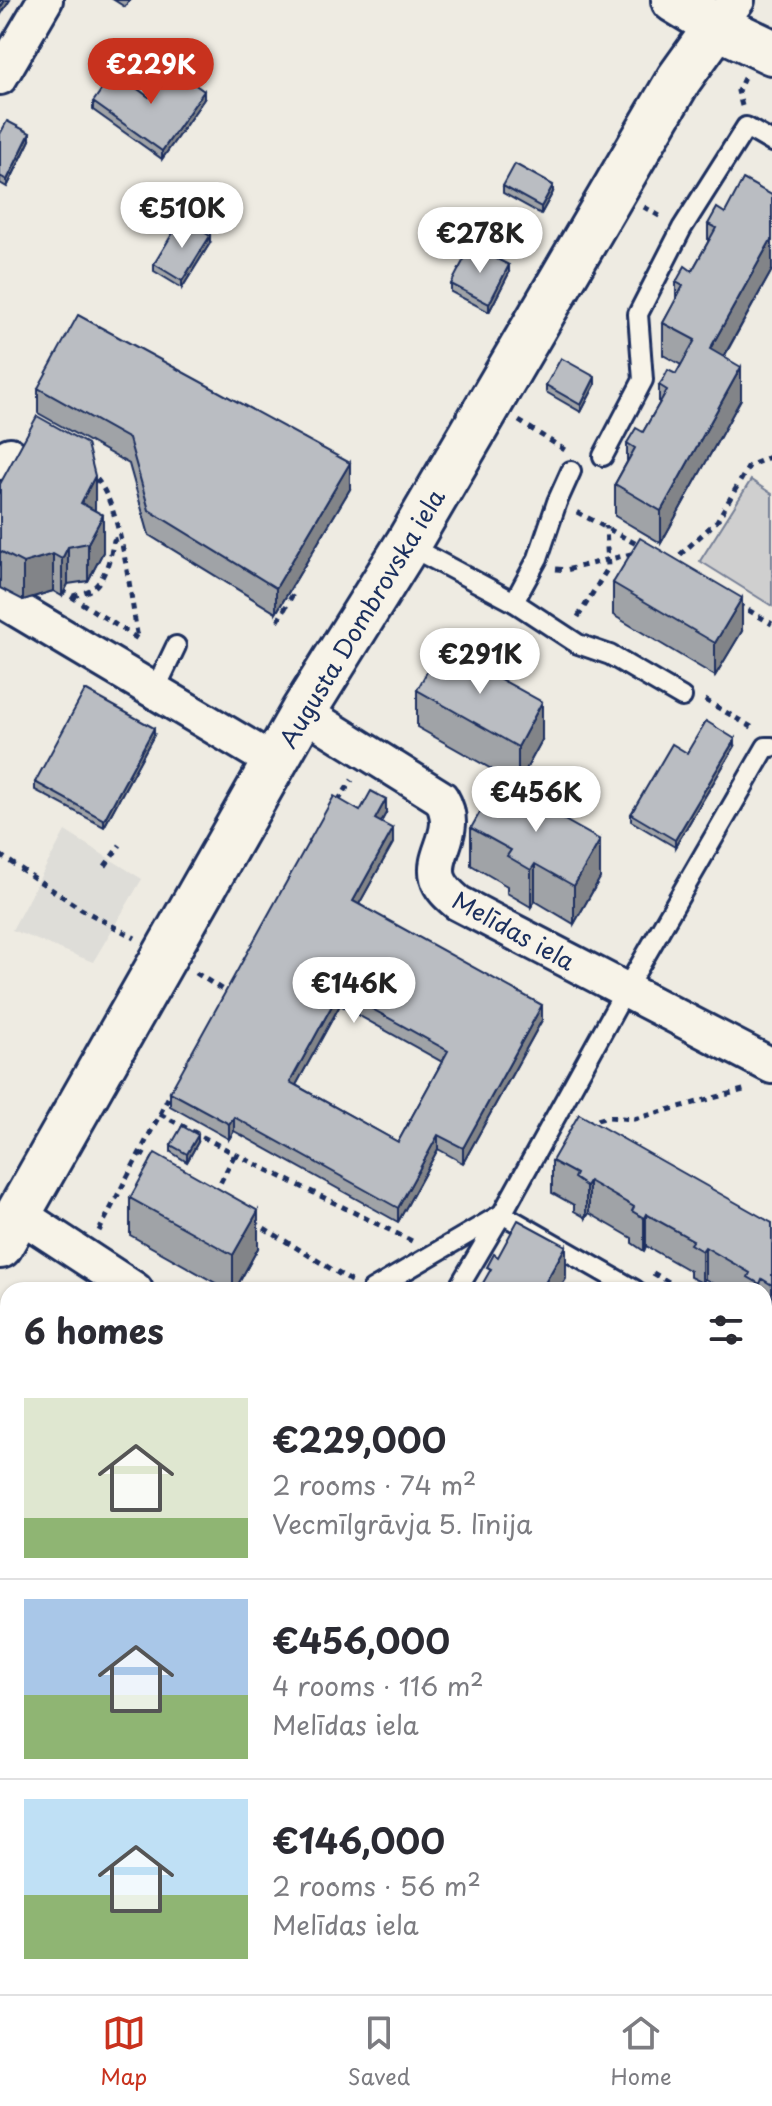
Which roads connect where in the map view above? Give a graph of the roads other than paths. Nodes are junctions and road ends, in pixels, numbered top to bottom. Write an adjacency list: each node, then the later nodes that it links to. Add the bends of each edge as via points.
1 (45, 0): 5 (street)
2 (674, 0): 3 (main road)
3 (727, 13): 4 (main road); 9 (main road, Augusta Dombrovska iela, via 679,79)
4 (761, 59)
5 (0, 77)
6 (772, 142): 7 (lane, via 746,127 682,228 638,314 643,380)
7 (603, 456)
8 (571, 471): 11 (lane)
9 (407, 545): 11 (lane); 15 (main road, Augusta Dombrovska iela)
10 (0, 599): 13 (street)
11 (514, 602): 14 (lane, via 578,644)
12 (176, 646): 13 (lane)
13 (155, 690): 17 (street)
14 (692, 697)
15 (303, 712): 17 (main road, Augusta Dombrovska iela); 18 (street, Melīdas iela, via 441,798 450,820 437,877 458,903)
16 (772, 747): 18 (lane, via 766,747)
17 (274, 762): 21 (main road, Augusta Dombrovska iela)
18 (625, 991): 19 (street, Melīdas iela); 20 (lane)
19 (765, 1062)
20 (502, 1214): 23 (lane, via 437,1254); 24 (lane); 25 (lane)
21 (9, 1230): 22 (street, via 86,1257)
22 (123, 1282)
23 (375, 1282)
24 (462, 1282)
25 (621, 1282)

